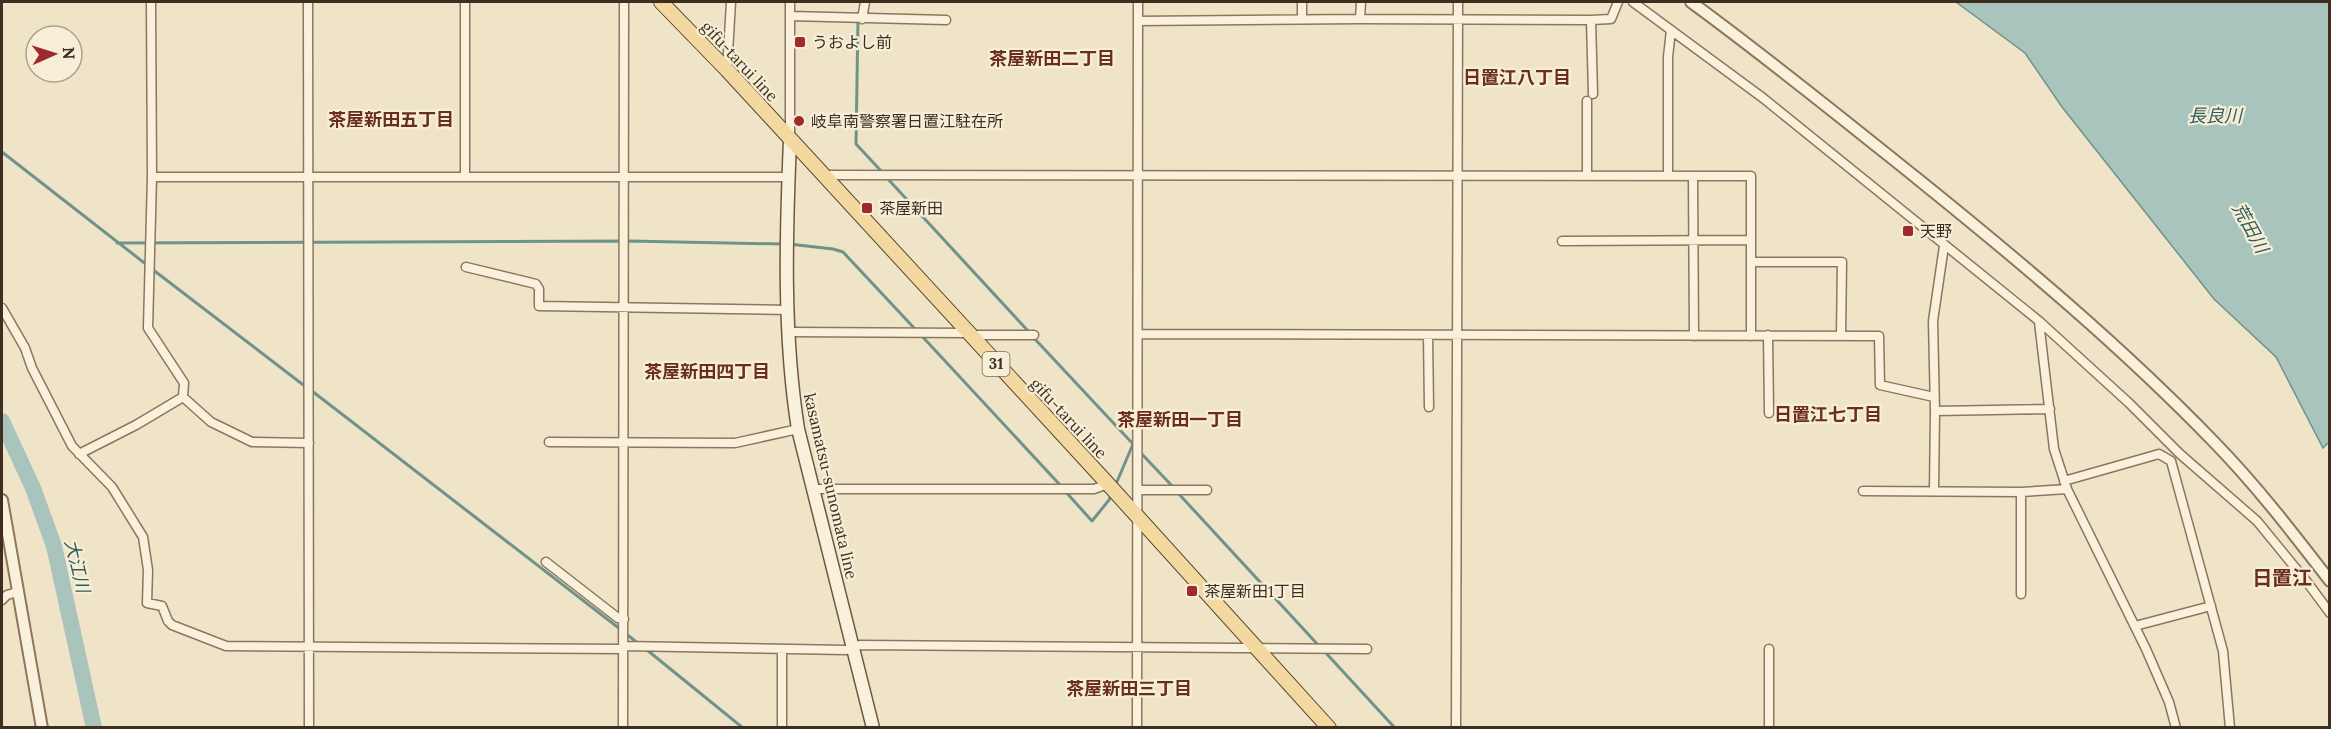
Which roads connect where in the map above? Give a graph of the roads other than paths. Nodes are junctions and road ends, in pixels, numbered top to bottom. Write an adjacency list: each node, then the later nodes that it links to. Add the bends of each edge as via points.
1 (151, 2): 31 (street)
2 (308, 2): 32 (street)
3 (465, 2): 33 (street)
4 (624, 2): 34 (street)
5 (661, 2): 25 (main road, gifu-tarui line / 31)
6 (730, 2): 25 (street)
7 (790, 2): 16 (street)
8 (865, 2): 17 (street)
9 (1138, 2): 23 (street)
10 (1302, 2): 18 (street)
11 (1361, 2): 19 (street)
12 (1458, 2): 21 (street)
13 (1618, 2): 22 (street, via 1611,19)
14 (1633, 2): 24 (street)
15 (1691, 2): 80 (street, via 2003,247 2135,365 2222,451)
16 (790, 16): 17 (street); 26 (street)
17 (862, 19): 20 (street)
18 (1302, 19): 19 (street); 23 (street)
19 (1360, 19): 21 (street)
20 (946, 20)
21 (1458, 20): 22 (street); 36 (street)
22 (1591, 20): 29 (street)
23 (1138, 21): 28 (street)
24 (1671, 30): 30 (street); 41 (street, via 1763,98)
25 (727, 70): 26 (main road, gifu-tarui line / 31)
26 (790, 140): 27 (main road, gifu-tarui line / 31); 35 (main road, kasamatsu-sunomata line)
27 (823, 175): 28 (street); 49 (main road, gifu-tarui line / 31)
28 (1138, 176): 36 (street); 51 (street)
29 (1587, 176): 30 (street); 36 (street)
30 (1668, 176): 37 (street)
31 (152, 177): 32 (street); 59 (street, via 148,328 184,383)
32 (308, 177): 33 (street); 67 (street)
33 (465, 177): 34 (street)
34 (624, 177): 35 (street); 44 (street)
35 (789, 177): 46 (main road, kasamatsu-sunomata line)
36 (1457, 177): 53 (street)
37 (1694, 177): 39 (street, via 1750,176); 40 (street)
38 (1562, 240): 40 (street)
39 (1751, 240): 40 (street); 42 (street)
40 (1694, 241): 55 (street)
41 (1944, 246): 47 (street); 58 (street, via 1933,321)
42 (1751, 262): 56 (street); 57 (street, via 1842,262)
43 (466, 267): 44 (street, via 536,284 539,306)
44 (624, 307): 46 (street); 66 (street)
45 (2, 308): 68 (street)
46 (788, 310): 48 (main road, kasamatsu-sunomata line)
47 (2039, 321): 61 (street); 85 (street, via 2257,521)
48 (789, 332): 49 (street); 64 (main road, kasamatsu-sunomata line)
49 (968, 334): 50 (street); 69 (main road, gifu-tarui line / 31)
50 (1034, 334)
51 (1138, 334): 52 (street); 72 (street)
52 (1428, 335): 53 (street); 60 (street)
53 (1456, 335): 55 (street); 103 (street)
54 (1768, 335): 56 (street); 57 (street); 63 (street)
55 (1694, 336): 56 (street)
56 (1751, 336)
57 (1841, 336): 58 (street, via 1879,336 1880,385)
58 (1934, 397): 62 (street)
59 (183, 398): 67 (street, via 211,422 252,442); 68 (street)
60 (1429, 406)
61 (2050, 409): 62 (street); 70 (street, via 2054,449)
62 (1935, 411): 75 (street)
63 (1769, 413)
64 (798, 429): 66 (street, via 735,442); 71 (main road, kasamatsu-sunomata line)
65 (549, 442): 66 (street)
66 (623, 442): 86 (street)
67 (309, 443): 90 (street)
68 (79, 454): 90 (street, via 112,487 143,537 147,603 162,606 172,625 226,646)
69 (1108, 484): 71 (street, via 1094,489); 78 (main road, gifu-tarui line / 31)
70 (2065, 485): 76 (street); 84 (street, via 2159,454 2171,461); 87 (street)
71 (813, 489): 91 (main road, kasamatsu-sunomata line)
72 (1138, 489): 73 (street); 78 (street)
73 (1207, 490)
74 (1863, 491): 75 (street)
75 (1934, 491): 76 (street)
76 (2021, 492): 82 (street)
77 (2, 500): 81 (street)
78 (1138, 517): 88 (street); 93 (main road, gifu-tarui line / 31)
79 (546, 562): 86 (street)
80 (2330, 581)
81 (17, 592): 83 (street); 96 (street)
82 (2021, 594)
83 (2, 600)
84 (2211, 606): 87 (street); 106 (street, via 2223,651)
85 (2330, 614)
86 (624, 619): 89 (street)
87 (2135, 626): 105 (street, via 2166,694)
88 (1138, 646): 91 (street); 93 (street); 101 (street)
89 (624, 647): 90 (street); 92 (street); 98 (street)
90 (309, 648): 97 (street)
91 (853, 648): 92 (street); 100 (main road, kasamatsu-sunomata line)
92 (782, 649): 99 (street)
93 (1259, 649): 94 (street); 102 (main road, gifu-tarui line / 31)
94 (1367, 649)
95 (1769, 650): 104 (street)
96 (42, 728)
97 (309, 728)
98 (623, 728)
99 (782, 728)
100 (873, 728)
101 (1137, 728)
102 (1329, 728)
103 (1456, 728)
104 (1769, 728)
105 (2176, 728)
106 (2230, 728)

